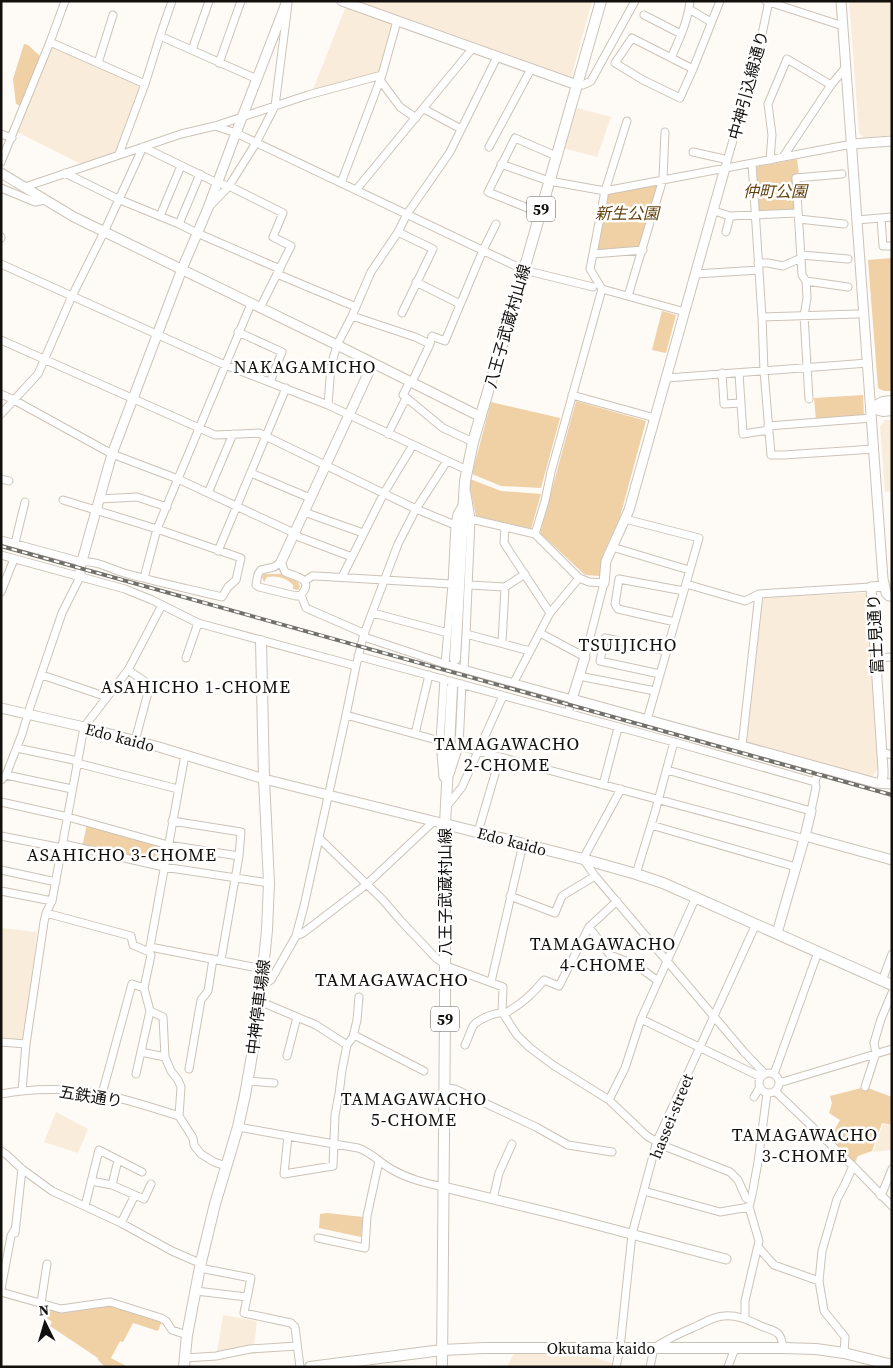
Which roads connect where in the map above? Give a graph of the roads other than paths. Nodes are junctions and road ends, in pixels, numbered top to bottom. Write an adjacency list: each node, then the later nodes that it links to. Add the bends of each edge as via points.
1 (65, 1): 23 (street)
2 (172, 1): 22 (street)
3 (209, 1): 25 (street)
4 (241, 1): 29 (street)
5 (288, 1): 35 (street); 39 (street)
6 (342, 1): 18 (street)
7 (601, 1): 37 (main road, 八王子武蔵村山線 / 59)
8 (635, 1): 37 (street, via 591,81 583,86)
9 (690, 1): 15 (street)
10 (720, 1): 19 (street)
11 (768, 1): 14 (street); 63 (street, 中神引込線通り, via 758,53)
12 (792, 1): 14 (street)
13 (841, 1): 20 (street)
14 (786, 8): 20 (street)
15 (689, 9): 19 (street); 21 (street)
16 (113, 15): 28 (street)
17 (644, 15): 21 (street)
18 (397, 21): 24 (street); 34 (street)
19 (712, 22): 32 (street)
20 (843, 26): 30 (street)
21 (681, 34): 27 (street)
22 (160, 36): 25 (street); 36 (street)
23 (50, 42): 28 (street); 49 (street)
24 (472, 49): 26 (street); 40 (street)
25 (192, 50): 29 (street)
26 (497, 57): 31 (street); 45 (street)
27 (671, 58): 32 (street); 32 (street, via 632,38 615,64 680,98)
28 (98, 63): 36 (street)
29 (220, 63): 35 (street)
30 (846, 66): 38 (street); 52 (street)
31 (531, 69): 37 (street); 54 (street)
32 (694, 69)
33 (748, 75): 63 (street)
34 (381, 78): 39 (street); 42 (street, via 400,108); 72 (street)
35 (256, 79): 41 (street)
36 (145, 84): 56 (street)
37 (577, 85): 57 (main road, 八王子武蔵村山線 / 59)
38 (831, 85): 58 (street); 59 (street, via 787,59 768,104 772,135)
39 (275, 106): 41 (street); 51 (street)
40 (424, 108): 42 (street); 45 (street)
41 (243, 116): 44 (street); 47 (street)
42 (416, 118): 76 (street)
43 (627, 122): 77 (street)
44 (215, 126): 47 (street); 53 (street)
45 (462, 129): 83 (street)
46 (664, 132): 69 (street)
47 (236, 133): 51 (street); 71 (street)
48 (1, 134): 49 (street)
49 (12, 138): 60 (street)
50 (892, 141): 52 (street)
51 (256, 142): 72 (street); 73 (street)
52 (852, 144): 58 (street); 90 (street)
53 (143, 146): 56 (street); 64 (street); 78 (street)
54 (488, 147)
55 (693, 152): 63 (street)
56 (119, 154): 66 (street)
57 (556, 156): 61 (street, via 515,138); 70 (main road, 八王子武蔵村山線 / 59)
58 (783, 158): 59 (street)
59 (770, 160): 62 (street)
60 (1, 162)
61 (501, 164): 70 (street); 82 (street, via 488,192)
62 (752, 164): 63 (street); 84 (street)
63 (723, 165): 69 (street); 81 (street)
64 (181, 166): 67 (street); 85 (street)
65 (1, 173): 74 (street)
66 (65, 173): 74 (street); 78 (street)
67 (200, 174): 71 (street); 91 (street)
68 (842, 174): 87 (street, via 796,178)
69 (663, 179): 77 (street); 100 (street)
70 (549, 181): 77 (street); 82 (main road, 八王子武蔵村山線 / 59)
71 (217, 183): 73 (street); 80 (street)
72 (342, 183): 76 (street)
73 (229, 186): 80 (street); 108 (street, via 283,213 273,237 291,246)
74 (24, 187): 79 (street)
75 (1, 188): 79 (street, via 35,202)
76 (356, 190): 83 (street)
77 (605, 191): 101 (street)
78 (118, 199): 85 (street); 94 (street)
79 (45, 200): 94 (street)
80 (208, 208): 97 (street)
81 (714, 211): 86 (street); 109 (street)
82 (540, 213): 107 (main road, 八王子武蔵村山線 / 59)
83 (407, 214): 95 (street); 99 (street)
84 (755, 215): 86 (street); 87 (street); 105 (street)
85 (160, 216): 91 (street)
86 (730, 216): 96 (street)
87 (799, 216): 93 (street); 102 (street)
88 (892, 217): 89 (street)
89 (881, 218): 90 (street); 98 (street, via 883,246)
90 (857, 220): 134 (street)
91 (178, 224): 97 (street)
92 (496, 224): 99 (street)
93 (844, 224)
94 (104, 232): 106 (street); 115 (street)
95 (398, 232): 111 (street, via 433,249); 119 (street, via 371,272)
96 (726, 232)
97 (197, 234): 106 (street); 108 (street)
98 (892, 246)
99 (483, 250): 107 (street); 118 (street)
100 (643, 250): 101 (street); 116 (street)
101 (594, 254): 114 (street, via 590,269)
102 (801, 256): 103 (street); 105 (street, via 783,266 768,263); 110 (street, via 802,275)
103 (848, 260)
104 (1, 264): 115 (street)
105 (759, 267): 109 (street); 126 (street)
106 (182, 270): 117 (street); 128 (street)
107 (524, 270): 113 (street); 157 (main road, 八王子武蔵村山線 / 59)
108 (278, 271): 119 (street); 120 (street)
109 (696, 274): 121 (street)
110 (806, 281): 112 (street); 125 (street)
111 (416, 282): 118 (street); 122 (street)
112 (848, 286)
113 (593, 287)
114 (602, 289): 116 (street); 145 (street)
115 (72, 296): 128 (street); 132 (street)
116 (628, 296): 121 (street)
117 (251, 304): 120 (street); 127 (street)
118 (460, 304): 130 (street, via 445,342 432,336)
119 (356, 307): 124 (street)
120 (260, 308): 131 (street)
121 (685, 312): 140 (street)
122 (402, 313)
123 (857, 314): 125 (street)
124 (352, 316): 130 (street); 131 (street)
125 (804, 316): 126 (street); 136 (street)
126 (762, 317): 137 (street)
127 (238, 332): 135 (street); 141 (street, via 282,352)
128 (158, 334): 135 (street); 147 (street)
129 (1, 340): 132 (street)
130 (430, 344): 142 (street)
131 (338, 345): 133 (street); 152 (street, via 331,366)
132 (44, 359): 147 (street); 149 (street, via 38,374)
133 (373, 363): 142 (street); 156 (street)
134 (868, 363): 136 (street); 154 (street)
135 (225, 365): 141 (street); 159 (street)
136 (807, 368): 137 (street); 148 (street)
137 (764, 371): 139 (street); 160 (street)
138 (722, 373): 139 (street); 140 (street); 151 (street, via 724,404)
139 (739, 373): 151 (street)
140 (667, 378): 158 (street)
141 (270, 382): 143 (street)
142 (411, 382): 146 (street, via 403,396); 157 (street)
143 (286, 388): 152 (street); 163 (street)
144 (1, 394): 149 (street)
145 (572, 395): 158 (street); 193 (street)
146 (406, 398): 162 (street); 164 (street, via 443,428)
147 (133, 399): 159 (street); 167 (street)
148 (809, 399)
149 (14, 400): 155 (street); 167 (street)
150 (892, 401): 154 (main road, via 883,402)
151 (740, 403): 160 (street, via 743,434)
152 (328, 404): 156 (street)
153 (892, 410): 154 (main road)
154 (872, 413): 160 (street); 166 (street)
155 (1, 414)
156 (349, 414): 162 (street); 169 (street)
157 (481, 417): 164 (main road, 八王子武蔵村山線 / 59)
158 (655, 418): 187 (street)
159 (199, 428): 161 (street, via 215,435); 172 (street)
160 (769, 428): 166 (street, via 771,455)
161 (233, 434): 163 (street, via 259,433); 174 (street)
162 (388, 434): 165 (street)
163 (266, 437): 169 (street); 171 (street)
164 (473, 442): 170 (main road, 八王子武蔵村山線 / 59)
165 (414, 445): 168 (street); 175 (street)
166 (874, 449): 216 (street)
167 (112, 454): 172 (street); 177 (street)
168 (447, 460): 170 (street); 183 (street)
169 (326, 465): 175 (street); 176 (street)
170 (467, 470): 173 (main road, 八王子武蔵村山線 / 59)
171 (251, 472): 176 (street); 182 (street)
172 (178, 479): 174 (street); 181 (street)
173 (465, 481): 179 (main road, 八王子武蔵村山線 / 59); 186 (street)
174 (208, 493): 182 (street)
175 (384, 493): 183 (street); 192 (street)
176 (310, 498): 185 (street)
177 (99, 499): 181 (street, via 137,496); 184 (street)
178 (63, 500): 184 (street)
179 (464, 501): 188 (street); 242 (main road, 八王子武蔵村山線 / 59)
180 (25, 502): 195 (street)
181 (166, 507): 190 (street)
182 (236, 507): 191 (street); 197 (street)
183 (416, 509): 188 (street); 212 (street)
184 (96, 511): 190 (street); 201 (street)
185 (304, 512): 191 (street); 192 (street)
186 (471, 519): 189 (street); 215 (street)
187 (625, 519): 196 (street); 203 (street, via 699,538)
188 (455, 525): 214 (street)
189 (506, 527): 193 (street); 206 (street, via 504,543)
190 (157, 529): 197 (street); 208 (street)
191 (294, 533): 199 (street); 202 (street)
192 (363, 533): 199 (street)
193 (535, 534): 210 (street)
194 (1, 540): 195 (street)
195 (14, 543): 201 (street)
196 (612, 547): 203 (street); 213 (street, via 606,561)
197 (218, 551): 208 (street, via 241,558 236,580 222,597)
198 (1, 555): 200 (street)
199 (352, 557): 209 (street)
200 (14, 559): 207 (street); 220 (street)
201 (82, 562): 207 (street); 208 (street, via 93,562)
202 (281, 562): 204 (street); 205 (street)
203 (689, 570): 218 (street)
204 (286, 573): 205 (street); 211 (street, via 302,577)
205 (258, 574): 222 (street, via 256,583 259,587)
206 (525, 574): 217 (street); 226 (street)
207 (80, 576): 224 (street, via 125,589); 248 (street, via 62,613)
208 (144, 578)
209 (342, 578): 211 (street, via 312,576); 212 (street)
210 (579, 578): 213 (street); 226 (street)
211 (305, 581): 222 (street)
212 (384, 581): 214 (street); 225 (street)
213 (604, 583): 238 (street)
214 (452, 584): 229 (street)
215 (469, 585): 217 (street); 232 (street)
216 (884, 586): 219 (street, 富士見通り); 223 (street, via 886,593)
217 (505, 587): 234 (street)
218 (685, 587): 221 (street, via 745,601); 227 (street); 227 (street, via 620,579 615,604 618,609)
219 (871, 587): 221 (street); 241 (street, 富士見通り)
220 (1, 592)
221 (760, 594): 271 (street)
222 (301, 595): 231 (street, via 306,608)
223 (892, 596)
224 (162, 605): 228 (street); 246 (street)
225 (373, 613): 229 (street); 231 (street)
226 (550, 613): 230 (street)
227 (675, 622): 236 (street)
228 (198, 623): 233 (street); 240 (street)
229 (448, 633): 243 (street)
230 (540, 633): 235 (street); 238 (street)
231 (364, 634): 237 (street); 243 (street)
232 (466, 634): 234 (street); 245 (street)
233 (261, 641): 244 (street); 282 (main road, 中神停車場線)
234 (502, 643): 235 (street)
235 (530, 651): 252 (street)
236 (666, 651): 247 (street); 247 (street, via 605,638 600,661)
237 (358, 656): 244 (street); 249 (street)
238 (585, 656): 250 (street)
239 (892, 657): 241 (street)
240 (186, 658)
241 (876, 658): 274 (street, 富士見通り)
242 (455, 659)
243 (445, 664): 245 (street)
244 (356, 666): 262 (street)
245 (464, 669): 252 (street)
246 (128, 670): 257 (street); 267 (street, via 150,685)
247 (660, 674): 255 (street)
248 (42, 675): 257 (street); 261 (street)
249 (429, 675): 251 (street); 266 (street)
250 (579, 676): 255 (street); 258 (street)
251 (444, 679): 253 (street); 268 (street)
252 (514, 682): 258 (street)
253 (462, 684): 256 (street); 270 (street)
254 (452, 688): 285 (main road, 八王子武蔵村山線 / 59)
255 (655, 692): 263 (street)
256 (503, 696): 260 (street); 273 (street)
257 (107, 697): 264 (street)
258 (572, 699): 260 (street); 263 (street)
259 (1, 708): 261 (street, Edo kaido)
260 (568, 713): 265 (street)
261 (28, 714): 264 (street, Edo kaido); 272 (street)
262 (346, 715): 266 (street); 291 (street)
263 (647, 720): 271 (street)
264 (84, 727): 267 (street, Edo kaido); 278 (street)
265 (618, 728): 269 (street); 286 (street)
266 (415, 734): 268 (street)
267 (135, 741): 275 (street, Edo kaido)
268 (440, 741): 285 (street, via 443,777)
269 (674, 742): 280 (street); 283 (street)
270 (459, 746): 273 (street); 285 (street)
271 (742, 746): 279 (street)
272 (17, 748): 278 (street); 281 (street)
273 (478, 751): 277 (street); 294 (street, via 462,787)
274 (882, 752): 276 (street); 284 (street, 富士見通り, via 883,776)
275 (184, 755): 282 (street, Edo kaido); 289 (street)
276 (892, 755)
277 (500, 757): 286 (street); 301 (street)
278 (77, 762): 288 (street); 289 (street)
279 (819, 768): 283 (street); 284 (street)
280 (667, 770): 292 (street); 295 (street)
281 (4, 778): 288 (street)
282 (264, 779): 291 (street, Edo kaido); 318 (main road, 中神停車場線)
283 (815, 782): 295 (street)
284 (880, 783): 287 (street)
285 (447, 784): 294 (main road, 八王子武蔵村山線 / 59)
286 (603, 784): 290 (street)
287 (892, 784)
288 (72, 789): 296 (street)
289 (178, 789): 297 (street)
290 (621, 790): 292 (street); 309 (street)
291 (328, 795): 298 (street, Edo kaido); 304 (street)
292 (659, 799): 300 (street); 303 (street)
293 (1, 802): 296 (street)
294 (446, 806): 299 (main road, 八王子武蔵村山線 / 59)
295 (811, 811): 303 (street)
296 (68, 817): 306 (street); 307 (street)
297 (172, 821): 306 (street); 308 (street, via 241,832)
298 (434, 821): 299 (street, Edo kaido); 319 (street)
299 (445, 824): 301 (main road, Edo kaido); 336 (main road, 八王子武蔵村山線 / 59)
300 (651, 825): 312 (street); 314 (street)
301 (478, 832): 305 (main road, Edo kaido)
302 (1, 836): 307 (street)
303 (805, 837): 310 (street); 312 (street)
304 (319, 838): 319 (street); 329 (street)
305 (523, 844): 309 (main road, Edo kaido); 321 (street)
306 (168, 845): 308 (street); 311 (street)
307 (62, 846): 311 (street); 317 (street)
308 (238, 856): 316 (street)
309 (583, 859): 314 (main road, Edo kaido); 315 (street)
310 (892, 860)
311 (164, 867): 316 (street); 330 (street)
312 (796, 867): 328 (street)
313 (1, 870): 317 (street)
314 (636, 874): 322 (main road, Edo kaido)
315 (595, 876): 321 (street, via 562,896 555,913); 324 (street)
316 (234, 878): 318 (street); 334 (street)
317 (56, 882): 323 (street)
318 (269, 883): 337 (main road, 中神停車場線)
319 (367, 884): 329 (street); 336 (street)
320 (1, 891): 323 (street)
321 (510, 896): 339 (street)
322 (696, 897): 326 (main road, Edo kaido); 335 (street)
323 (52, 901): 325 (street)
324 (617, 902): 327 (street); 335 (street)
325 (46, 913): 330 (street, via 131,936 133,945); 353 (street)
326 (756, 924): 328 (main road, Edo kaido); 348 (street, hassei-street)
327 (589, 927): 338 (street, via 610,955 636,965); 347 (street, via 559,986 544,980 531,995 506,1013)
328 (777, 933): 331 (main road, Edo kaido)
329 (296, 936): 341 (street, via 271,980)
330 (150, 949): 333 (street); 342 (street)
331 (818, 952): 340 (main road, Edo kaido); 365 (street)
332 (892, 954): 340 (street)
333 (213, 959): 334 (street); 362 (street, via 208,991 201,1000)
334 (221, 960): 337 (street)
335 (667, 961): 338 (street); 348 (street)
336 (444, 964): 339 (street); 372 (main road, 八王子武蔵村山線 / 59)
337 (263, 969): 341 (main road, 中神停車場線)
338 (658, 981): 350 (street)
339 (491, 982): 347 (street, via 503,986)
340 (887, 983)
341 (261, 984): 345 (main road, 中神停車場線)
342 (144, 988): 346 (street); 377 (street, via 132,984)
343 (892, 992): 359 (street, via 874,1043)
344 (360, 997): 351 (street)
345 (259, 1001): 349 (street); 367 (main road, 中神停車場線)
346 (150, 1011): 358 (street); 361 (street, via 162,1017)
347 (502, 1012): 355 (street, via 484,1018 474,1026); 379 (street, via 530,1047)
348 (714, 1016): 356 (street, hassei-street); 366 (street)
349 (297, 1017): 354 (street); 360 (street)
350 (641, 1019): 356 (street); 379 (street, via 625,1068)
351 (354, 1035): 354 (street); 363 (street)
352 (1, 1042): 353 (street)
353 (26, 1044): 373 (street)
354 (348, 1045): 384 (street)
355 (465, 1045)
356 (700, 1047): 366 (street); 383 (street, hassei-street)
357 (892, 1048): 359 (street)
358 (141, 1052): 361 (street); 364 (street)
359 (876, 1053): 369 (street); 371 (street)
360 (287, 1056)
361 (165, 1057): 380 (street, via 181,1087)
362 (189, 1069)
363 (424, 1071)
364 (136, 1074)
365 (774, 1074): 366 (street); 369 (street)
366 (763, 1075): 370 (street)
367 (247, 1080): 368 (street); 381 (main road, 中神停車場線)
368 (274, 1083)
369 (780, 1083): 374 (street)
370 (760, 1087): 375 (street); 378 (street)
371 (865, 1087)
372 (444, 1088): 387 (street, via 455,1089 568,1145); 397 (main road, 八王子武蔵村山線 / 59)
373 (22, 1091): 376 (street, 五鉄通り); 377 (street, 五鉄通り, via 47,1089)
374 (775, 1091): 375 (street); 391 (street)
375 (767, 1093): 403 (street)
376 (1, 1094)
377 (102, 1094): 380 (street, 五鉄通り)
378 (754, 1097)
379 (609, 1100): 383 (street)
380 (178, 1116): 390 (street, via 201,1154)
381 (238, 1126): 382 (street); 390 (main road, 中神停車場線)
382 (288, 1136): 384 (street); 384 (street, via 284,1174 333,1166)
383 (657, 1142): 399 (street, hassei-street); 403 (street, via 730,1172 738,1180)
384 (333, 1144): 389 (street, via 366,1150)
385 (512, 1144): 402 (street, via 499,1173)
386 (1, 1151): 392 (street)
387 (612, 1152)
388 (118, 1160): 394 (street); 395 (street, via 99,1150); 396 (street)
389 (379, 1161): 397 (street, via 407,1177); 408 (street, via 367,1216 365,1248)
390 (226, 1166): 412 (main road, 中神停車場線)
391 (853, 1166): 401 (street); 413 (street, via 836,1199 822,1251)
392 (22, 1169): 404 (street, via 52,1191); 414 (street, via 15,1231 10,1236)
393 (892, 1169): 401 (street)
394 (142, 1172)
395 (91, 1181): 396 (street); 404 (street)
396 (112, 1186): 400 (street)
397 (444, 1187): 402 (street); 425 (main road, 八王子武蔵村山線 / 59)
398 (151, 1188): 400 (street, via 144,1199)
399 (644, 1191): 403 (street, via 720,1212); 407 (street, hassei-street)
400 (135, 1195): 406 (street)
401 (881, 1196): 405 (street)
402 (493, 1199): 407 (street)
403 (749, 1204): 409 (street, via 760,1241)
404 (85, 1206): 406 (street)
405 (892, 1206)
406 (121, 1222): 412 (street)
407 (632, 1234): 410 (street); 421 (street, hassei-street)
408 (318, 1238)
409 (758, 1248): 413 (street, via 774,1265); 418 (street, via 745,1301)
410 (726, 1260)
411 (47, 1264): 417 (street)
412 (200, 1265): 415 (main road, 中神停車場線); 416 (street, via 251,1278)
413 (819, 1281): 426 (street, via 824,1311 845,1337)
414 (1, 1290): 417 (street)
415 (196, 1291): 416 (street); 419 (main road, 中神停車場線)
416 (247, 1297): 420 (street, via 244,1313 292,1323)
417 (41, 1304): 419 (street, via 61,1309 110,1302 161,1318 172,1330)
418 (744, 1319): 422 (street, via 731,1316 713,1318 667,1338); 424 (street, via 780,1334)
419 (187, 1335): 427 (main road, 中神停車場線)
420 (297, 1346): 427 (street, via 250,1350); 430 (street)
421 (620, 1348): 422 (main road, Okutama kaido); 425 (main road, Okutama kaido); 433 (street, hassei-street)
422 (654, 1348): 423 (main road, Okutama kaido); 434 (street)
423 (735, 1348): 424 (main road, Okutama kaido); 435 (street)
424 (783, 1348): 426 (main road, Okutama kaido)
425 (442, 1350): 428 (main road, Okutama kaido); 432 (main road, 八王子武蔵村山線 / 59)
426 (844, 1353): 429 (main road, Okutama kaido)
427 (185, 1362)
428 (350, 1364): 431 (main road, Okutama kaido)
429 (892, 1364)
430 (300, 1367)
431 (310, 1367)
432 (442, 1367)
433 (616, 1367)
434 (650, 1367)
435 (728, 1367)

